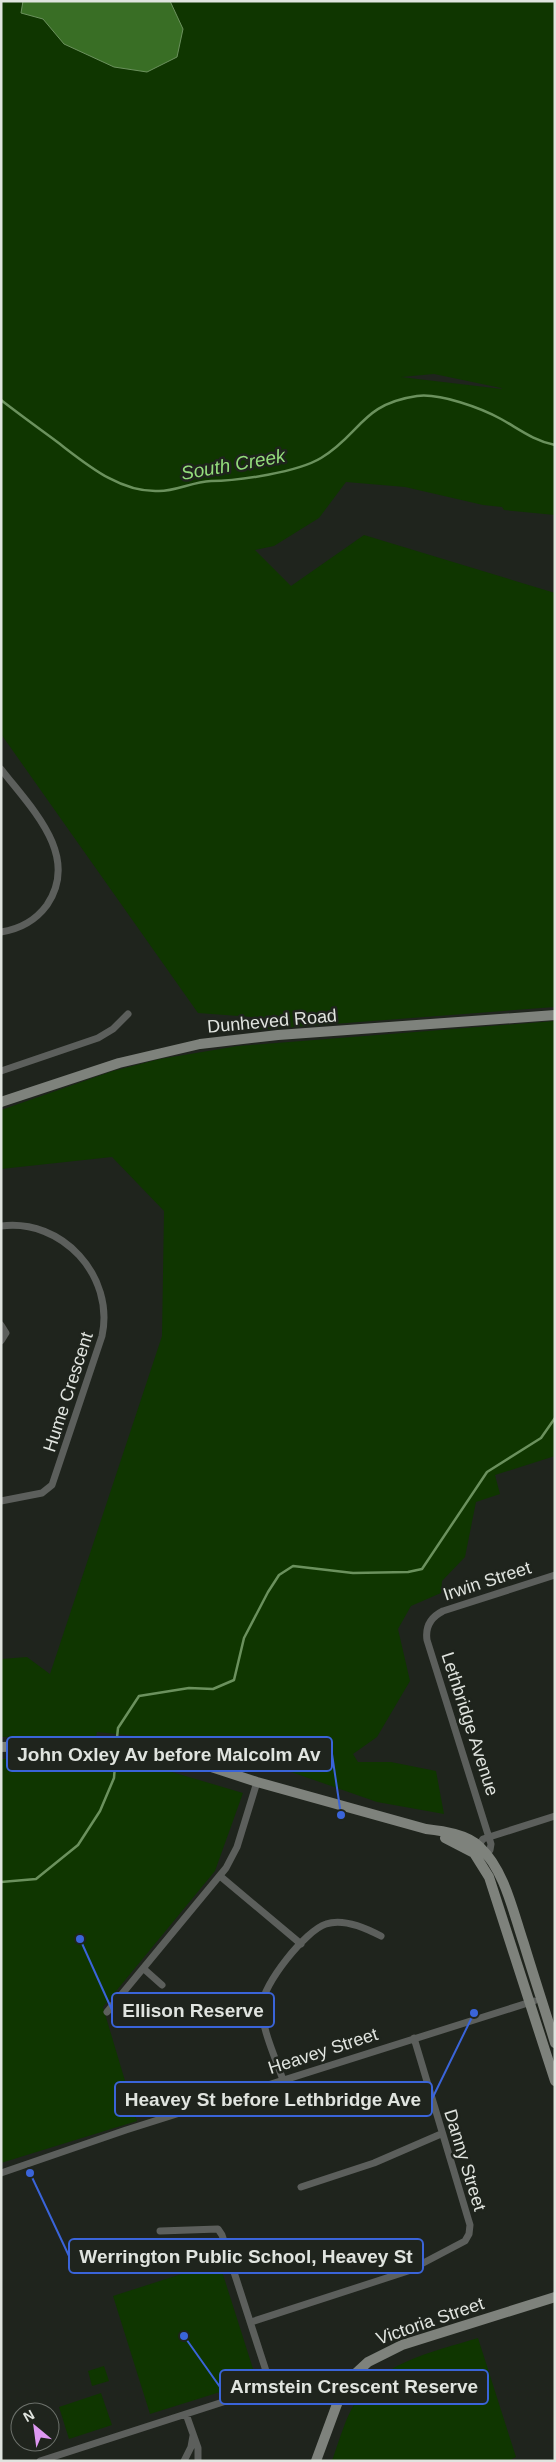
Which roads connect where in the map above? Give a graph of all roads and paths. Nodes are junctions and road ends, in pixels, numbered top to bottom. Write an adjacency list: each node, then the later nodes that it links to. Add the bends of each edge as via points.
1 (1, 769): 2 (street)
2 (9, 779): 3 (street); 4 (street, via 49,833 59,866 53,894 43,909 26,924)
3 (1, 785)
4 (1, 932)
5 (128, 1014): 7 (street, via 98,1038)
6 (555, 1014): 8 (street, Dunheved Road, via 200,1044 128,1060)
7 (1, 1071)
8 (1, 1102)
9 (1, 1226): 12 (street, Hume Crescent, via 35,1228 72,1248 94,1275 102,1294 104,1315 102,1336 52,1485 42,1493)
10 (1, 1325): 11 (street, via 6,1333)
11 (1, 1341)
12 (1, 1501)
13 (555, 1575): 14 (street, Irwin Street, via 443,1611)
14 (430, 1621): 18 (street, Lethbridge Avenue, via 427,1640)
15 (1, 1747): 16 (street, via 61,1745 133,1749 196,1762)
16 (256, 1782): 19 (street, via 456,1835); 20 (street, via 236,1847)
17 (555, 1816): 18 (street)
18 (489, 1837): 19 (street, via 483,1840); 19 (street, via 491,1844)
19 (480, 1853): 25 (street, via 510,1900); 26 (street)
20 (220, 1876): 22 (street); 23 (street)
21 (381, 1936): 22 (street, via 360,1926 331,1923 314,1930)
22 (301, 1944): 31 (street, via 274,1976 262,2000 264,2020)
23 (144, 1969): 24 (street); 27 (street)
24 (162, 1985)
25 (541, 1999): 26 (street, Heavey Street); 29 (street)
26 (529, 2002): 28 (street, Heavey Street); 30 (street)
27 (107, 2012)
28 (414, 2038): 31 (street, Heavey Street); 33 (street, Danny Street)
29 (555, 2043)
30 (551, 2059): 32 (street)
31 (283, 2080): 34 (street, Heavey Street)
32 (555, 2081)
33 (441, 2134): 35 (street, via 374,2163); 38 (street, Danny Street, via 470,2225 470,2234 465,2241 408,2271)
34 (1, 2173)
35 (301, 2187)
36 (160, 2231): 38 (street, via 218,2230 225,2242)
37 (555, 2297): 44 (street, Victoria Street, via 402,2345 368,2362 340,2396)
38 (250, 2322): 39 (street, via 267,2374 266,2384 257,2391)
39 (186, 2414): 40 (street); 41 (street)
40 (193, 2435): 42 (street); 43 (street)
41 (40, 2461)
42 (184, 2461)
43 (198, 2461)
44 (316, 2461)

